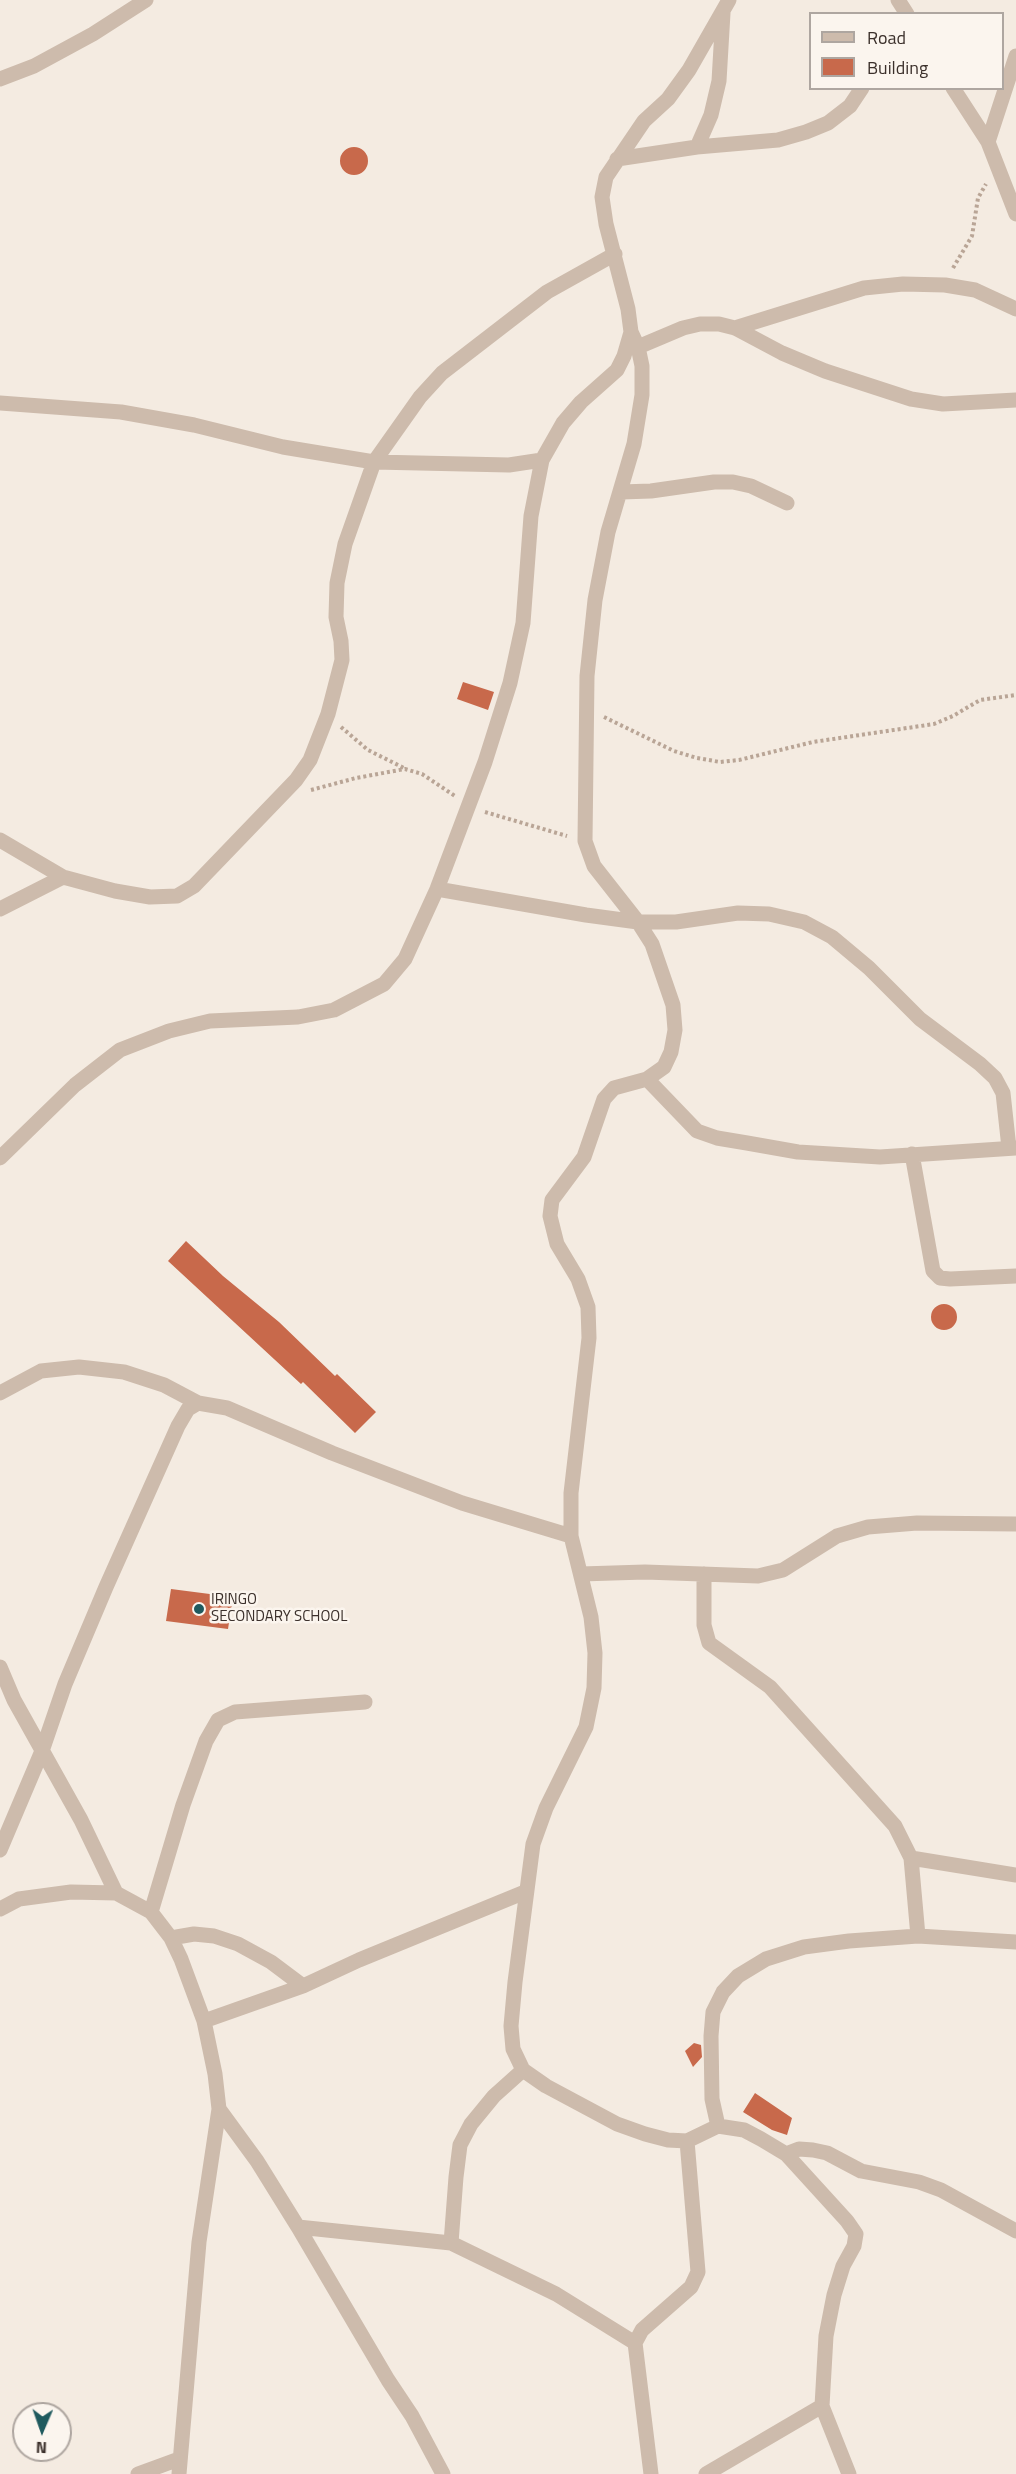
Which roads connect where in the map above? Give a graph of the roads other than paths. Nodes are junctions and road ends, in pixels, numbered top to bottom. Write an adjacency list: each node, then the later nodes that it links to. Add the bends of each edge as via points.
1 (146, 0): 4 (street, via 34,66)
2 (726, 6): 8 (street, via 719,81 711,115); 9 (street, via 682,80)
3 (1016, 56): 7 (street)
4 (0, 79)
5 (861, 90): 8 (street, via 850,106 828,123 806,132 778,140)
6 (954, 90): 7 (street)
7 (988, 142): 10 (street)
8 (697, 147): 9 (street)
9 (617, 159): 11 (street, via 606,177 602,197)
10 (1016, 214)
11 (615, 254): 14 (street); 19 (street, via 547,292 442,374 420,397)
12 (1016, 309): 13 (street, via 975,290 903,284 864,288)
13 (735, 328): 15 (street, via 700,324); 16 (street, via 825,371 911,399 943,404)
14 (631, 332): 15 (street); 18 (street, via 617,370 563,423)
15 (638, 347): 20 (street, via 641,404)
16 (1016, 400)
17 (0, 403): 19 (street, via 121,412)
18 (542, 460): 19 (street, via 509,465); 24 (street, via 531,516 523,623 510,683)
19 (374, 462): 23 (street, via 345,544 337,583 336,617 342,660 328,714 310,760 296,780 194,886 177,896 150,897)
20 (621, 492): 21 (street, via 733,482 752,486); 26 (street, via 608,532 595,600 586,708 585,841 594,866)
21 (787, 503)
22 (0, 840): 23 (street)
23 (63, 877): 25 (street)
24 (437, 889): 26 (street); 30 (street, via 405,959 376,989 334,1010 298,1017 210,1021 169,1030 120,1050 75,1085)
25 (0, 909)
26 (639, 922): 27 (street, via 662,969 673,1005 675,1030 664,1067); 28 (street, via 769,914 804,922 832,938 920,1019 995,1078 1003,1093)
27 (647, 1079): 29 (street, via 697,1131 717,1138 831,1155); 35 (street, via 614,1088 604,1099 584,1157 552,1200 550,1216 557,1244 578,1279 588,1307 589,1338 571,1493)
28 (1012, 1149): 29 (street)
29 (912, 1154): 31 (street, via 933,1271 940,1278 950,1279)
30 (0, 1158)
31 (1016, 1276)
32 (0, 1393): 33 (street, via 41,1371 79,1367 124,1372 164,1385)
33 (198, 1403): 35 (street, via 227,1408 462,1503); 40 (street, via 188,1409 178,1426 65,1684)
34 (1016, 1524): 37 (street, via 917,1523 868,1527 837,1536 783,1570 758,1576)
35 (571, 1536): 36 (street)
36 (581, 1574): 37 (street); 44 (street, via 591,1617 594,1688 586,1727 546,1808 533,1844)
37 (704, 1574): 42 (street, via 704,1625 709,1643 770,1687 896,1826)
38 (0, 1667): 40 (street)
39 (365, 1702): 47 (street, via 235,1712 218,1720 206,1741 183,1805)
40 (42, 1751): 41 (street); 45 (street)
41 (0, 1850)
42 (911, 1858): 43 (street); 48 (street)
43 (1016, 1875)
44 (525, 1892): 51 (street); 53 (street, via 511,2026 513,2049)
45 (116, 1893): 46 (street, via 71,1892 19,1899); 47 (street)
46 (0, 1910)
47 (151, 1912): 49 (street)
48 (918, 1936): 50 (street); 55 (street, via 804,1947 766,1959 738,1976 723,1992 714,2012 712,2099)
49 (171, 1938): 51 (street, via 194,1934 238,1944); 52 (street)
50 (1016, 1942)
51 (303, 1986): 52 (street)
52 (204, 2020): 54 (street)
53 (523, 2070): 56 (street, via 617,2124 668,2140); 60 (street, via 494,2096 460,2145)
54 (219, 2109): 58 (street); 63 (street, via 199,2242)
55 (718, 2126): 56 (street); 57 (street, via 744,2130)
56 (687, 2141): 61 (street, via 698,2272 691,2287 642,2330)
57 (786, 2154): 59 (street, via 799,2149 813,2150 861,2171 919,2182); 62 (street, via 855,2234 834,2295 826,2336)
58 (298, 2227): 60 (street); 65 (street)
59 (1016, 2231)
60 (452, 2242): 61 (street, via 556,2294)
61 (635, 2343): 66 (street)
62 (822, 2406): 67 (street); 68 (street)
63 (179, 2467): 64 (street)
64 (138, 2474)
65 (443, 2474)
66 (651, 2474)
67 (706, 2474)
68 (849, 2474)

